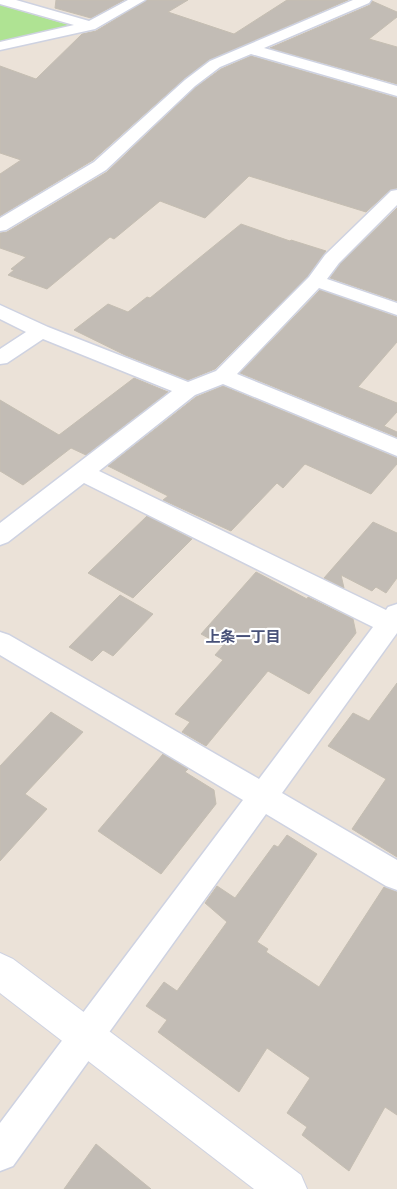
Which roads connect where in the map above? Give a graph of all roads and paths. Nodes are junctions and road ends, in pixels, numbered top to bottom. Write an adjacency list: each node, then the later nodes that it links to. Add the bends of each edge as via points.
1 (1, 0): 4 (street)
2 (138, 0): 5 (street)
3 (364, 0): 7 (street)
4 (23, 2): 5 (street)
5 (90, 26): 6 (street)
6 (0, 46)
7 (251, 49): 8 (street); 10 (street, via 215,64 190,83 100,166)
8 (397, 91)
9 (397, 195): 11 (street, via 332,259)
10 (0, 226)
11 (316, 281): 12 (street); 16 (street)
12 (397, 309)
13 (0, 311): 14 (street)
14 (41, 331): 15 (street); 17 (street)
15 (0, 358)
16 (223, 376): 17 (street); 18 (street)
17 (188, 390): 19 (street)
18 (397, 448)
19 (82, 472): 20 (street); 21 (street)
20 (0, 536)
21 (393, 619): 23 (street)
22 (0, 642): 23 (street)
23 (263, 796): 24 (street); 26 (street)
24 (397, 876)
25 (0, 971): 26 (street)
26 (87, 1037): 27 (street); 28 (street)
27 (0, 1153)
28 (287, 1189)

